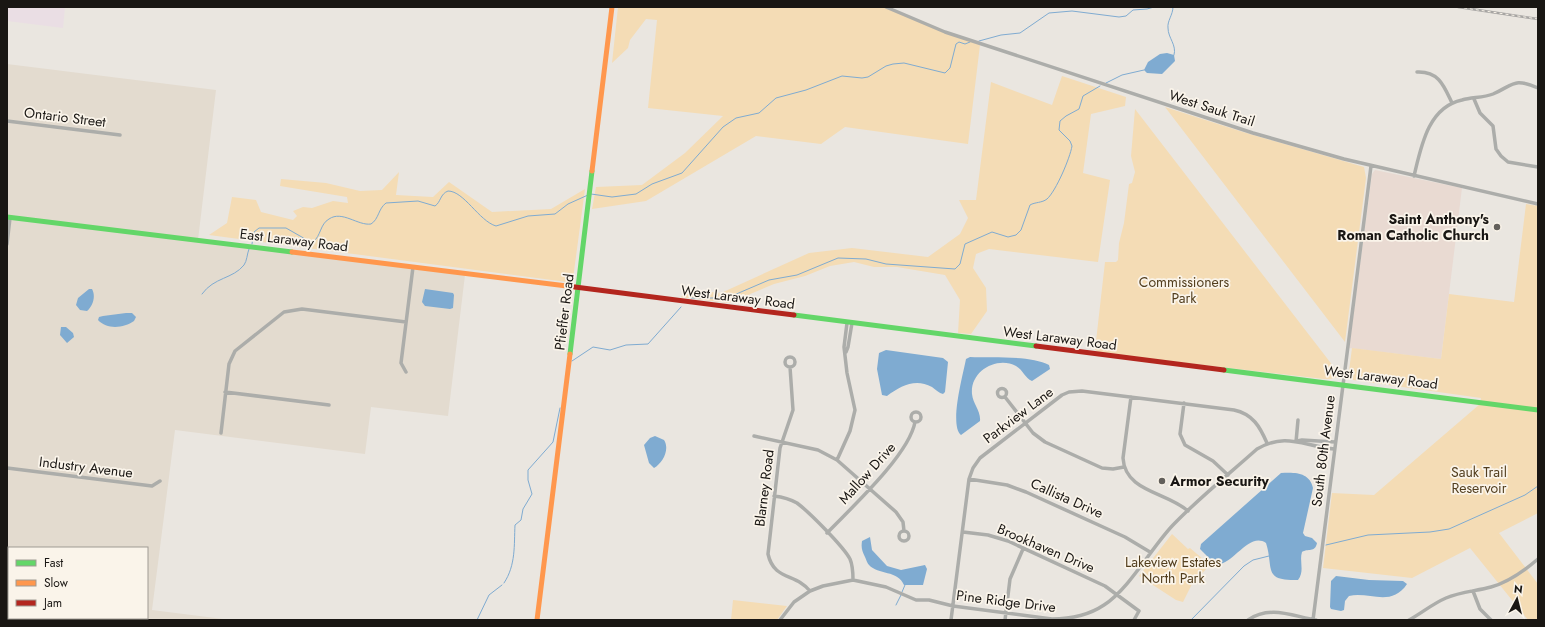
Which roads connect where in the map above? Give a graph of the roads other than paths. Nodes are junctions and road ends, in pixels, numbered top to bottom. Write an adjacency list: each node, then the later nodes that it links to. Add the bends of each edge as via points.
1 (612, 7): 16 (main road, Pfieffer Road)
2 (886, 7): 9 (street, West Sauk Trail, via 945,32 1046,66 1253,133)
3 (1417, 72): 6 (street, via 1425,71 1436,75)
4 (1538, 88): 5 (street, via 1516,82 1493,94)
5 (1474, 99): 6 (street); 10 (street, via 1480,112 1493,126 1496,149 1501,156 1508,162)
6 (1452, 103): 11 (street, via 1427,128)
7 (7, 121): 8 (street, Ontario Street)
8 (120, 135)
9 (1371, 166): 11 (street, West Sauk Trail); 21 (street, South 80th Avenue)
10 (1538, 167)
11 (1414, 176): 12 (street, West Sauk Trail)
12 (1538, 204)
13 (9, 217): 14 (street); 15 (main road, East Laraway Road)
14 (7, 244)
15 (413, 267): 16 (main road, East Laraway Road); 17 (street)
16 (579, 289): 18 (main road, West Laraway Road); 60 (main road, Pfieffer Road)
17 (406, 322): 20 (street, via 401,363); 22 (street, via 302,310 284,312 235,351 229,364)
18 (849, 323): 21 (main road, West Laraway Road); 38 (street, via 844,347 855,410 850,431)
19 (790, 367): 33 (street, Blarney Road, via 793,410)
20 (406, 372)
21 (1343, 384): 27 (main road, West Laraway Road); 35 (street, South 80th Avenue)
22 (225, 392): 26 (street); 31 (street)
23 (1005, 397): 30 (street)
24 (1131, 397): 25 (street, Parkview Lane); 30 (street, Parkview Lane, via 1070,392); 39 (street)
25 (1184, 403): 36 (street, Parkview Lane, via 1242,412 1257,424); 41 (street, via 1180,434 1185,445 1213,461)
26 (329, 405)
27 (1538, 410)
28 (1298, 420): 34 (street)
29 (915, 422): 44 (street, Mallow Drive, via 907,444)
30 (1025, 423): 39 (street, via 1045,442 1102,468); 42 (street, Parkview Lane, via 980,458)
31 (221, 433)
32 (754, 436): 33 (street)
33 (782, 441): 38 (street, via 818,450); 45 (street, Blarney Road)
34 (1296, 442): 35 (street); 36 (street, via 1282,440); 37 (street)
35 (1335, 442): 37 (street, South 80th Avenue)
36 (1267, 443): 41 (street, Pine Ridge Drive)
37 (1334, 449): 66 (street, South 80th Avenue)
38 (837, 460): 44 (street)
39 (1124, 467): 46 (street, via 1130,478 1138,484 1177,502)
40 (7, 468): 43 (street, Industry Avenue, via 152,486)
41 (1228, 475): 46 (street, Pine Ridge Drive)
42 (969, 479): 48 (street, Parkview Lane); 51 (street, Callista Drive, via 1003,484 1026,492 1125,537)
43 (160, 481)
44 (870, 488): 47 (street, via 899,515); 49 (street, Mallow Drive)
45 (774, 496): 49 (street, via 797,503); 54 (street, Blarney Road, via 769,558 779,573 801,582)
46 (1188, 511): 51 (street, Pine Ridge Drive)
47 (904, 531)
48 (963, 532): 50 (street, Brookhaven Drive, via 995,537); 57 (street, Parkview Lane)
49 (827, 533): 53 (street, via 850,560)
50 (1023, 549): 56 (street, Brookhaven Drive, via 1105,586); 58 (street, via 1010,579)
51 (1150, 552): 56 (street, Pine Ridge Drive)
52 (1538, 559): 55 (street, via 1508,580)
53 (853, 580): 54 (street, Pine Ridge Drive, via 829,584); 57 (street, Pine Ridge Drive, via 886,587 906,596)
54 (810, 591): 61 (street, Pine Ridge Drive, via 794,602)
55 (1473, 591): 67 (street, via 1438,602); 68 (street, via 1480,609)
56 (1117, 594): 59 (street, Pine Ridge Drive, via 1091,612); 64 (street, Brookhaven Drive, via 1139,611)
57 (953, 606): 58 (street, Pine Ridge Drive); 62 (street, Parkview Lane)
58 (1006, 613): 59 (street, Pine Ridge Drive); 63 (street)
59 (1058, 619)
60 (537, 620)
61 (780, 620)
62 (951, 620)
63 (1005, 620)
64 (1134, 620)
65 (1248, 620): 66 (street, via 1266,612)
66 (1314, 620)
67 (1409, 620)
68 (1491, 620)

